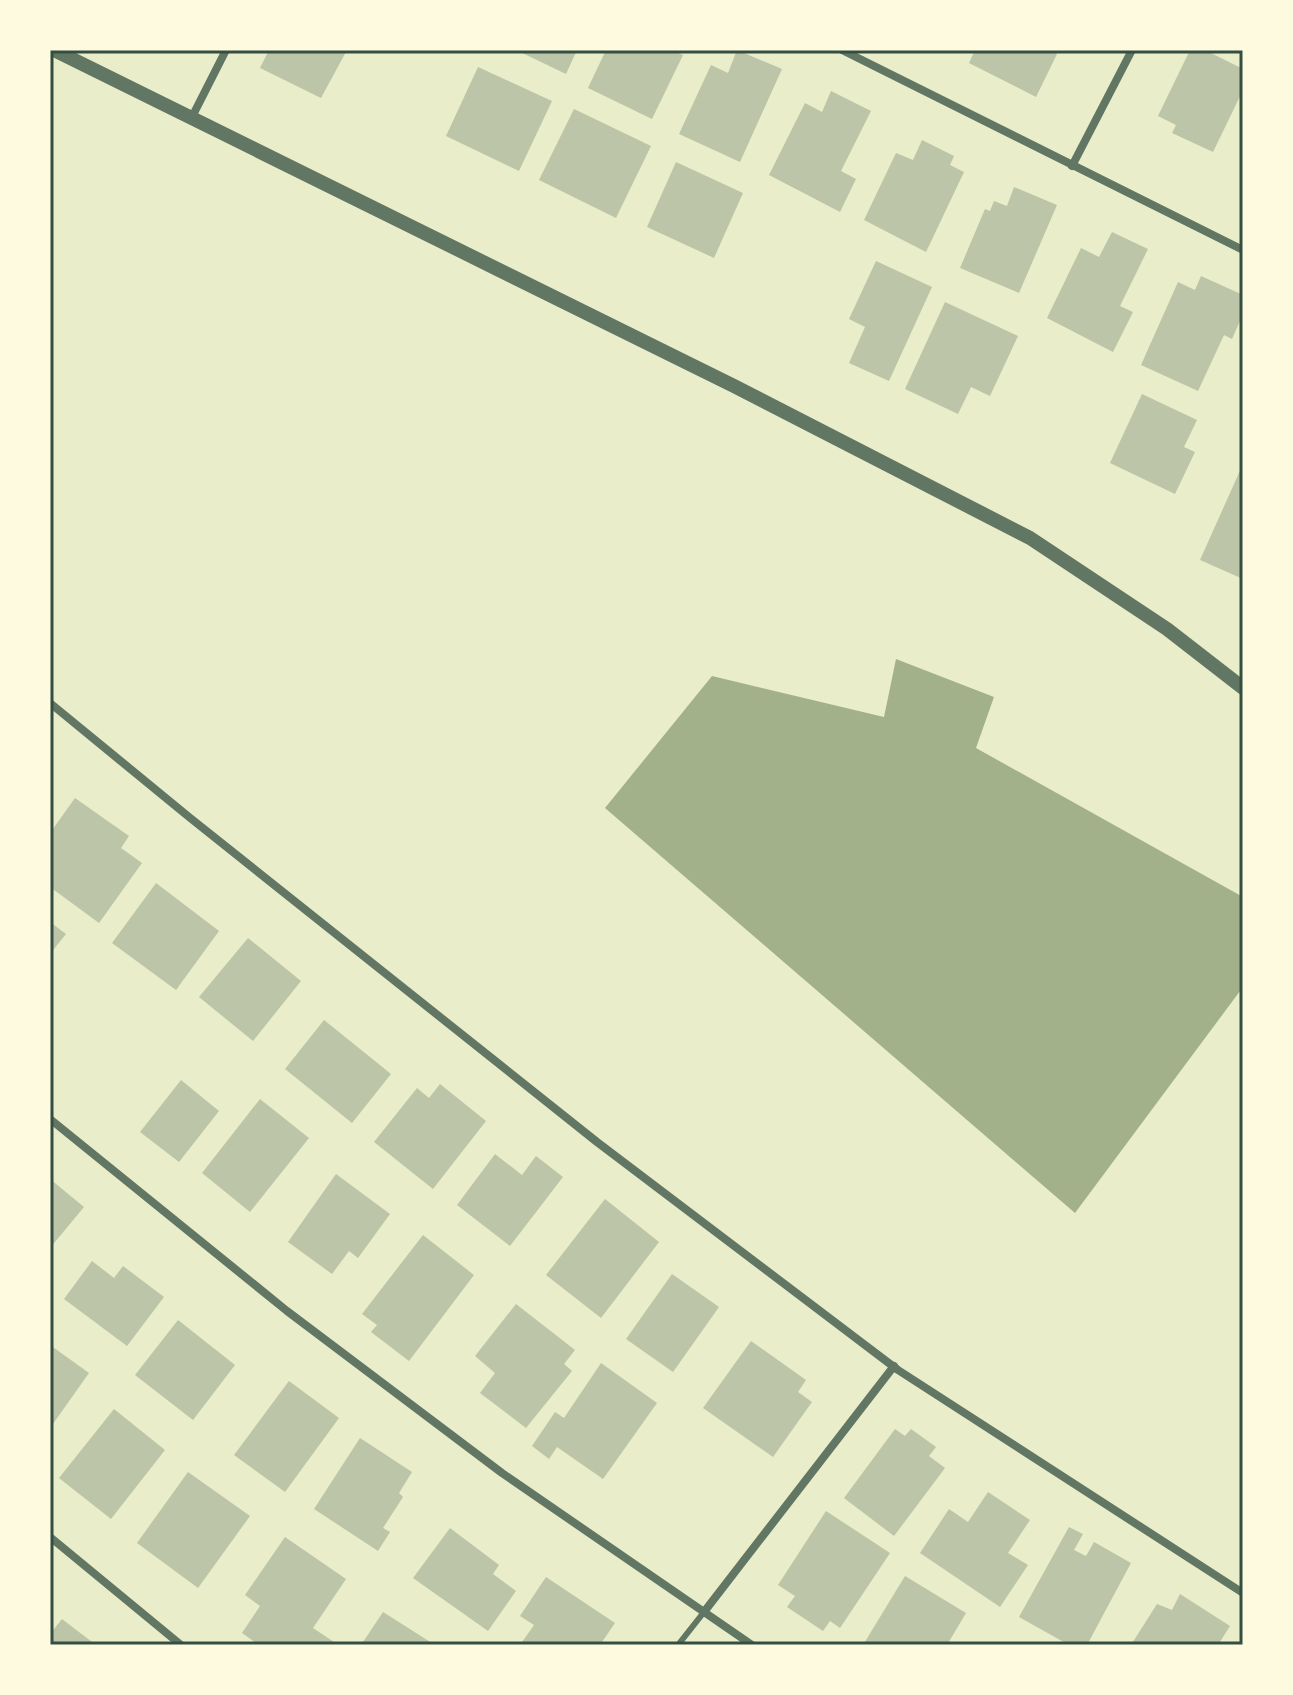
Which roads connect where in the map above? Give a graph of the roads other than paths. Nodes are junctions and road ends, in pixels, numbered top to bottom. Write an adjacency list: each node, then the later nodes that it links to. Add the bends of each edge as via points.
1 (54, 50): 5 (street)
2 (226, 50): 5 (street)
3 (842, 50): 6 (street)
4 (1132, 50): 6 (street)
5 (192, 117): 8 (street, via 1030,538 1167,629)
6 (1072, 166): 7 (street)
7 (1243, 250)
8 (1243, 688)
9 (50, 703): 11 (street, via 597,1142)
10 (50, 1119): 14 (street, via 287,1311 502,1473)
11 (894, 1366): 13 (street); 14 (street)
12 (50, 1537): 15 (street)
13 (1243, 1593)
14 (704, 1612): 16 (lane); 17 (street)
15 (181, 1645)
16 (678, 1645)
17 (752, 1645)

